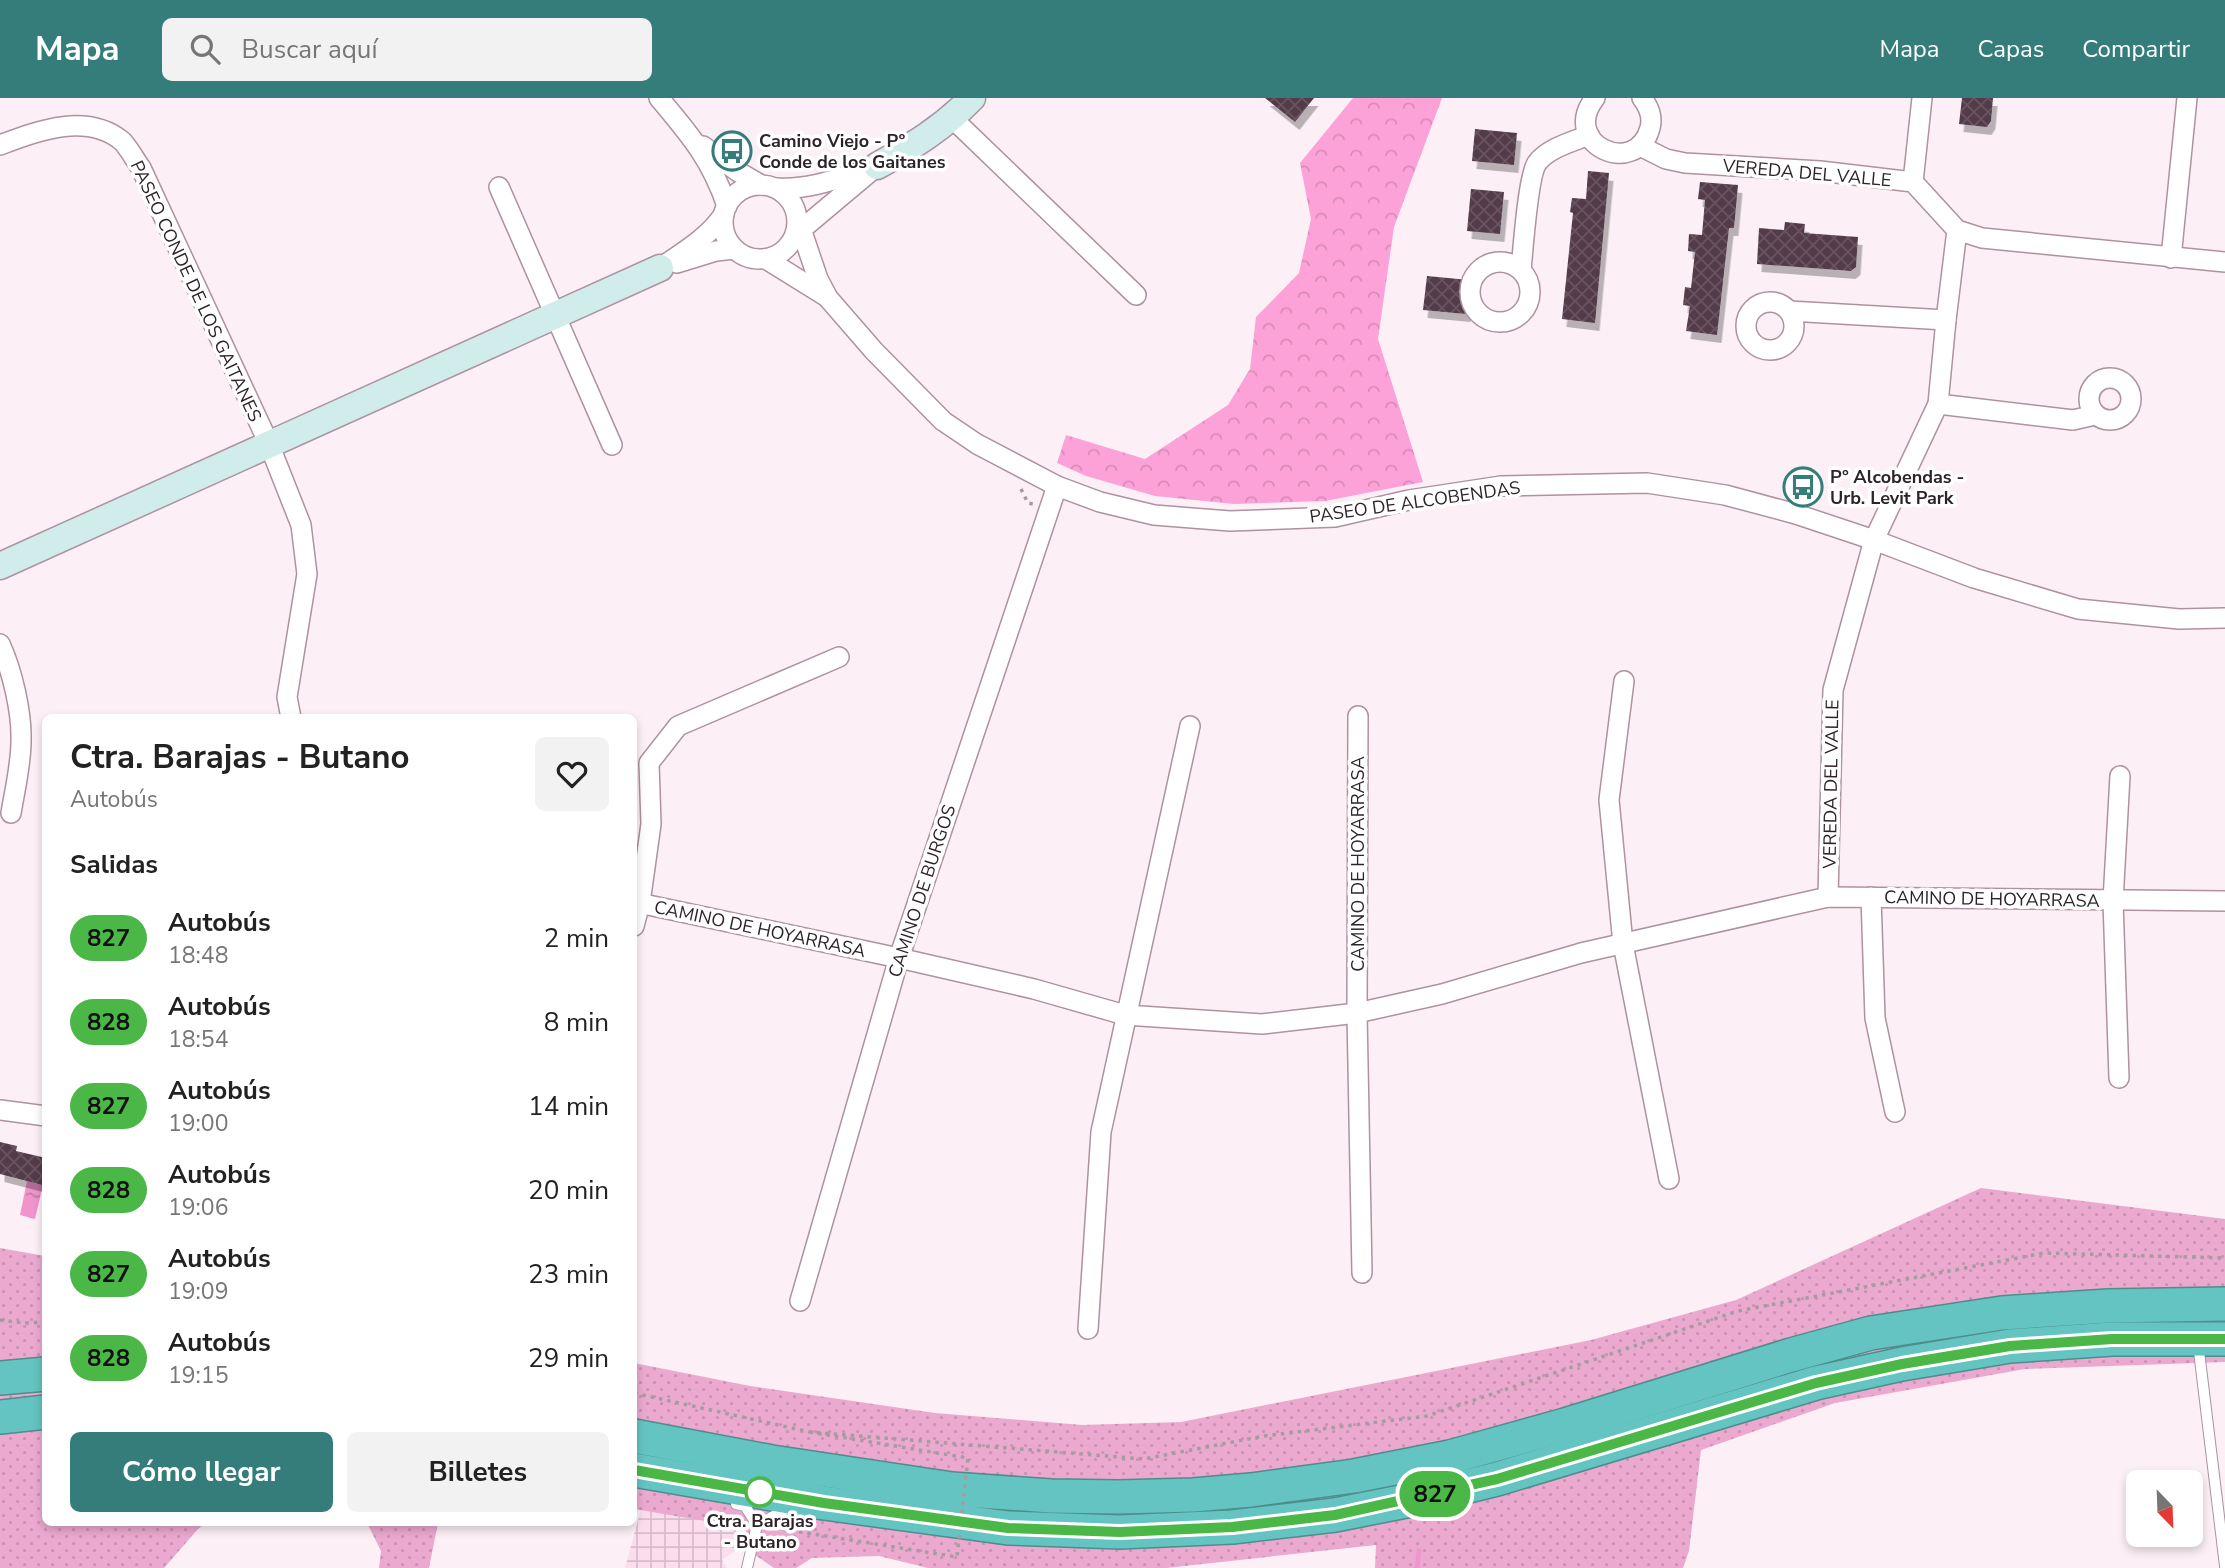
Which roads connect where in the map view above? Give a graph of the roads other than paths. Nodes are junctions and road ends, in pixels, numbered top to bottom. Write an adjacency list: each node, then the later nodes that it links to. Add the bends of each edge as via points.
1 (659, 98): 9 (street)
2 (972, 98): 7 (street)
3 (1595, 98): 8 (street, via 1585,118)
4 (1642, 98): 11 (street, via 1651,123)
5 (1922, 98): 13 (street)
6 (2187, 98): 20 (street)
7 (953, 118): 12 (street); 25 (street)
8 (1589, 135): 11 (street, via 1603,150 1616,154); 24 (street, via 1556,148 1535,164)
9 (696, 142): 14 (street, via 737,172); 16 (street)
10 (0, 145): 32 (street, PASEO CONDE DE LOS GAITANES, via 67,125 96,128 122,142 141,168)
11 (1640, 146): 13 (street, VEREDA DEL VALLE, via 1685,163)
12 (877, 166): 14 (street, via 822,184 789,189); 17 (street)
13 (1913, 182): 18 (street, VEREDA DEL VALLE)
14 (769, 186): 16 (street, via 737,192); 17 (street, via 793,203)
15 (499, 187): 28 (street)
16 (726, 210): 19 (street, via 723,224); 23 (street, via 704,237)
17 (799, 227): 21 (street, via 787,248); 26 (street, PASEO DE ALCOBENDAS)
18 (1957, 230): 20 (street, via 1982,238); 29 (street, VEREDA DEL VALLE)
19 (734, 249): 21 (street, via 753,259); 23 (street)
20 (2171, 258): 22 (street)
21 (766, 259): 26 (street, PASEO DE ALCOBENDAS)
22 (2225, 262)
23 (660, 268): 28 (street)
24 (1521, 270)
25 (1136, 295)
26 (828, 298): 34 (street, PASEO DE ALCOBENDAS, via 943,421 976,444)
27 (1789, 311): 29 (street)
28 (555, 316): 32 (street); 33 (street)
29 (1945, 320): 30 (street, VEREDA DEL VALLE)
30 (1938, 404): 31 (street, via 2073,420); 35 (street, VEREDA DEL VALLE)
31 (2095, 415)
32 (269, 444): 36 (street); 41 (street, via 301,525 307,574 287,697)
33 (612, 445)
34 (1057, 486): 35 (street, PASEO DE ALCOBENDAS, via 1154,515 1230,521 1335,517 1501,486 1647,483 1749,501); 52 (street, CAMINO DE BURGOS)
35 (1874, 540): 37 (street, PASEO DE ALCOBENDAS, via 1974,578 2078,609 2179,619); 46 (street, VEREDA DEL VALLE, via 1833,690)
36 (0, 566)
37 (2225, 618)
38 (0, 644): 45 (street, via 16,698 21,740)
39 (839, 657): 50 (street, CAMINO DE HOYARRASA, via 678,726 649,763 651,824)
40 (1624, 681): 51 (street, via 1609,800)
41 (290, 714)
42 (1358, 716): 53 (street, CAMINO DE HOYARRASA)
43 (1189, 726): 54 (street)
44 (2120, 776): 48 (street, CAMINO DE HOYARRASA)
45 (11, 813)
46 (1828, 897): 47 (street, CAMINO DE HOYARRASA); 51 (street, CAMINO DE HOYARRASA)
47 (1871, 897): 48 (street, CAMINO DE HOYARRASA); 57 (street, CAMINO DE HOYARRASA, via 1875,1018)
48 (2113, 901): 49 (street, CAMINO DE HOYARRASA); 55 (street, CAMINO DE HOYARRASA)
49 (2225, 901)
50 (637, 903): 52 (street, CAMINO DE HOYARRASA)
51 (1623, 944): 53 (street, CAMINO DE HOYARRASA); 59 (street)
52 (899, 958): 54 (street, CAMINO DE HOYARRASA); 61 (street, CAMINO DE BURGOS)
53 (1357, 1013): 54 (street, CAMINO DE HOYARRASA, via 1262,1024); 60 (street, CAMINO DE HOYARRASA)
54 (1125, 1014): 63 (street, via 1101,1132)
55 (2119, 1078)
56 (0, 1110): 58 (street)
57 (1895, 1112)
58 (42, 1115)
59 (1669, 1179)
60 (1362, 1273)
61 (800, 1301)
62 (2225, 1304): 69 (highway, via 2002,1312 1871,1334 1450,1457 1354,1476 1194,1495 1051,1496 952,1489)
63 (1088, 1329)
64 (2211, 1339): 72 (highway, via 2010,1346 1902,1364 1816,1383 1497,1479 1376,1507 1288,1521 1120,1532 1008,1528); 74 (lane)
65 (42, 1374): 66 (highway)
66 (0, 1378)
67 (42, 1412): 68 (highway)
68 (0, 1417)
69 (637, 1437)
70 (637, 1475): 72 (highway)
71 (719, 1501): 73 (lane, via 745,1506)
72 (824, 1503): 73 (lane, via 791,1506)
73 (757, 1525): 75 (lane)
74 (2225, 1566)
75 (747, 1568)

